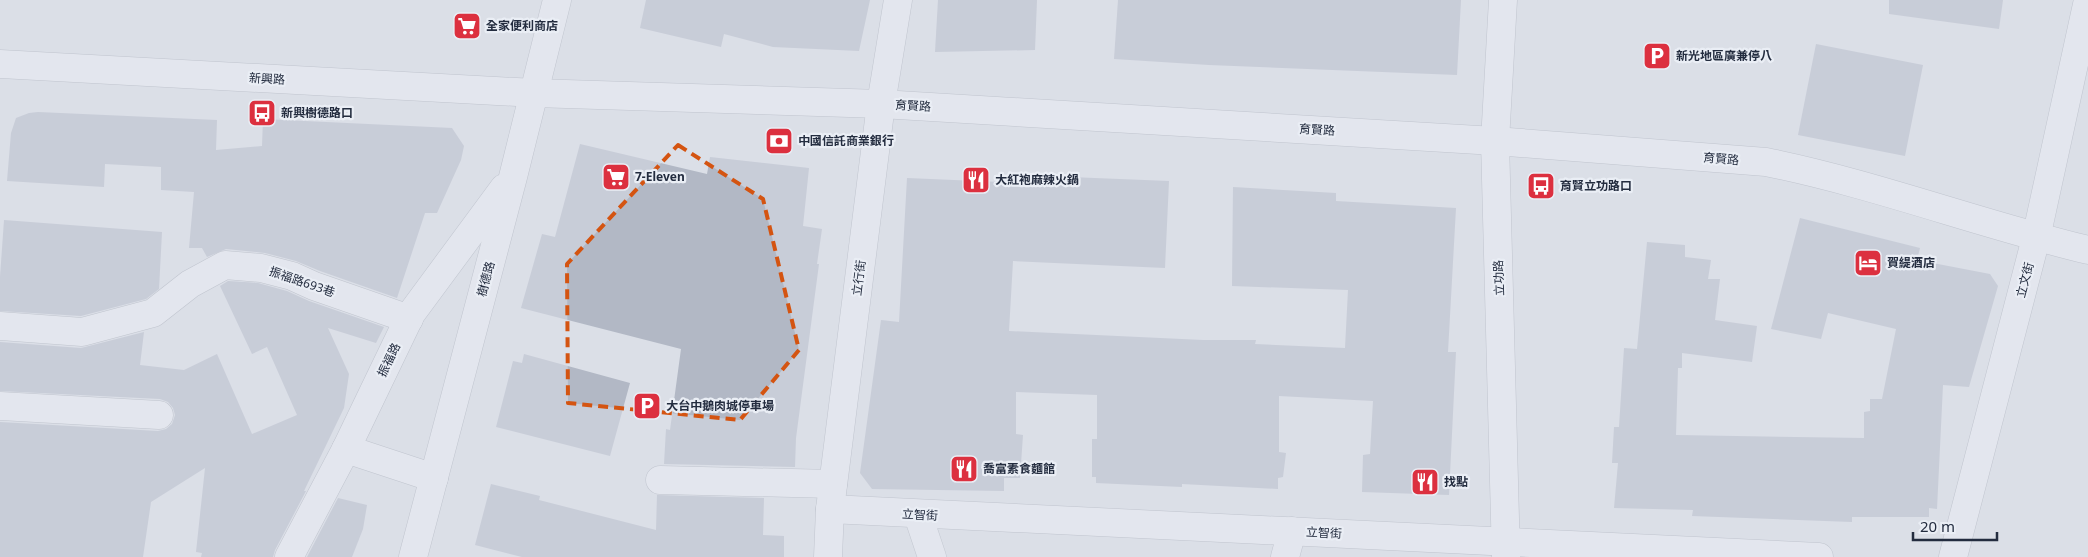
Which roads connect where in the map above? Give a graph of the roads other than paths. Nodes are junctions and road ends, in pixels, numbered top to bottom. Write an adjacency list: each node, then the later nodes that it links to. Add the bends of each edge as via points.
1 (557, 0): 6 (street, 樹德路)
2 (898, 0): 7 (street, 立行街)
3 (1503, 0): 8 (street, 立功路)
4 (2088, 0): 10 (street, 立文街)
5 (0, 64): 6 (street, 新興路)
6 (534, 93): 7 (street, 育賢路); 9 (street, 樹德路)
7 (881, 104): 8 (street, 育賢路); 19 (street, 立行街)
8 (1495, 141): 10 (street, 育賢路, via 1766,162 1807,170); 22 (street, 立功路)
9 (513, 177): 12 (street, 振福路); 17 (street, 樹德路)
10 (2036, 238): 11 (street, 育賢路); 28 (street, 立文街)
11 (2088, 250)
12 (409, 319): 13 (street, 振福路693巷, via 292,276 262,268 225,264 190,284 153,314 82,332); 16 (street, 振福路)
13 (0, 326)
14 (0, 406): 15 (street)
15 (159, 415)
16 (346, 449): 17 (street); 24 (street, 振福路)
17 (434, 478): 23 (street, 樹德路)
18 (660, 480): 19 (street, 立智街)
19 (831, 497): 20 (street, 立智街); 25 (street, 立行街)
20 (918, 515): 21 (street, 立智街); 26 (street)
21 (1288, 544): 22 (street, 立智街)
22 (1506, 549): 27 (street, 立智街)
23 (420, 555)
24 (289, 557)
25 (828, 557)
26 (932, 557)
27 (1819, 557)
28 (1953, 557)

